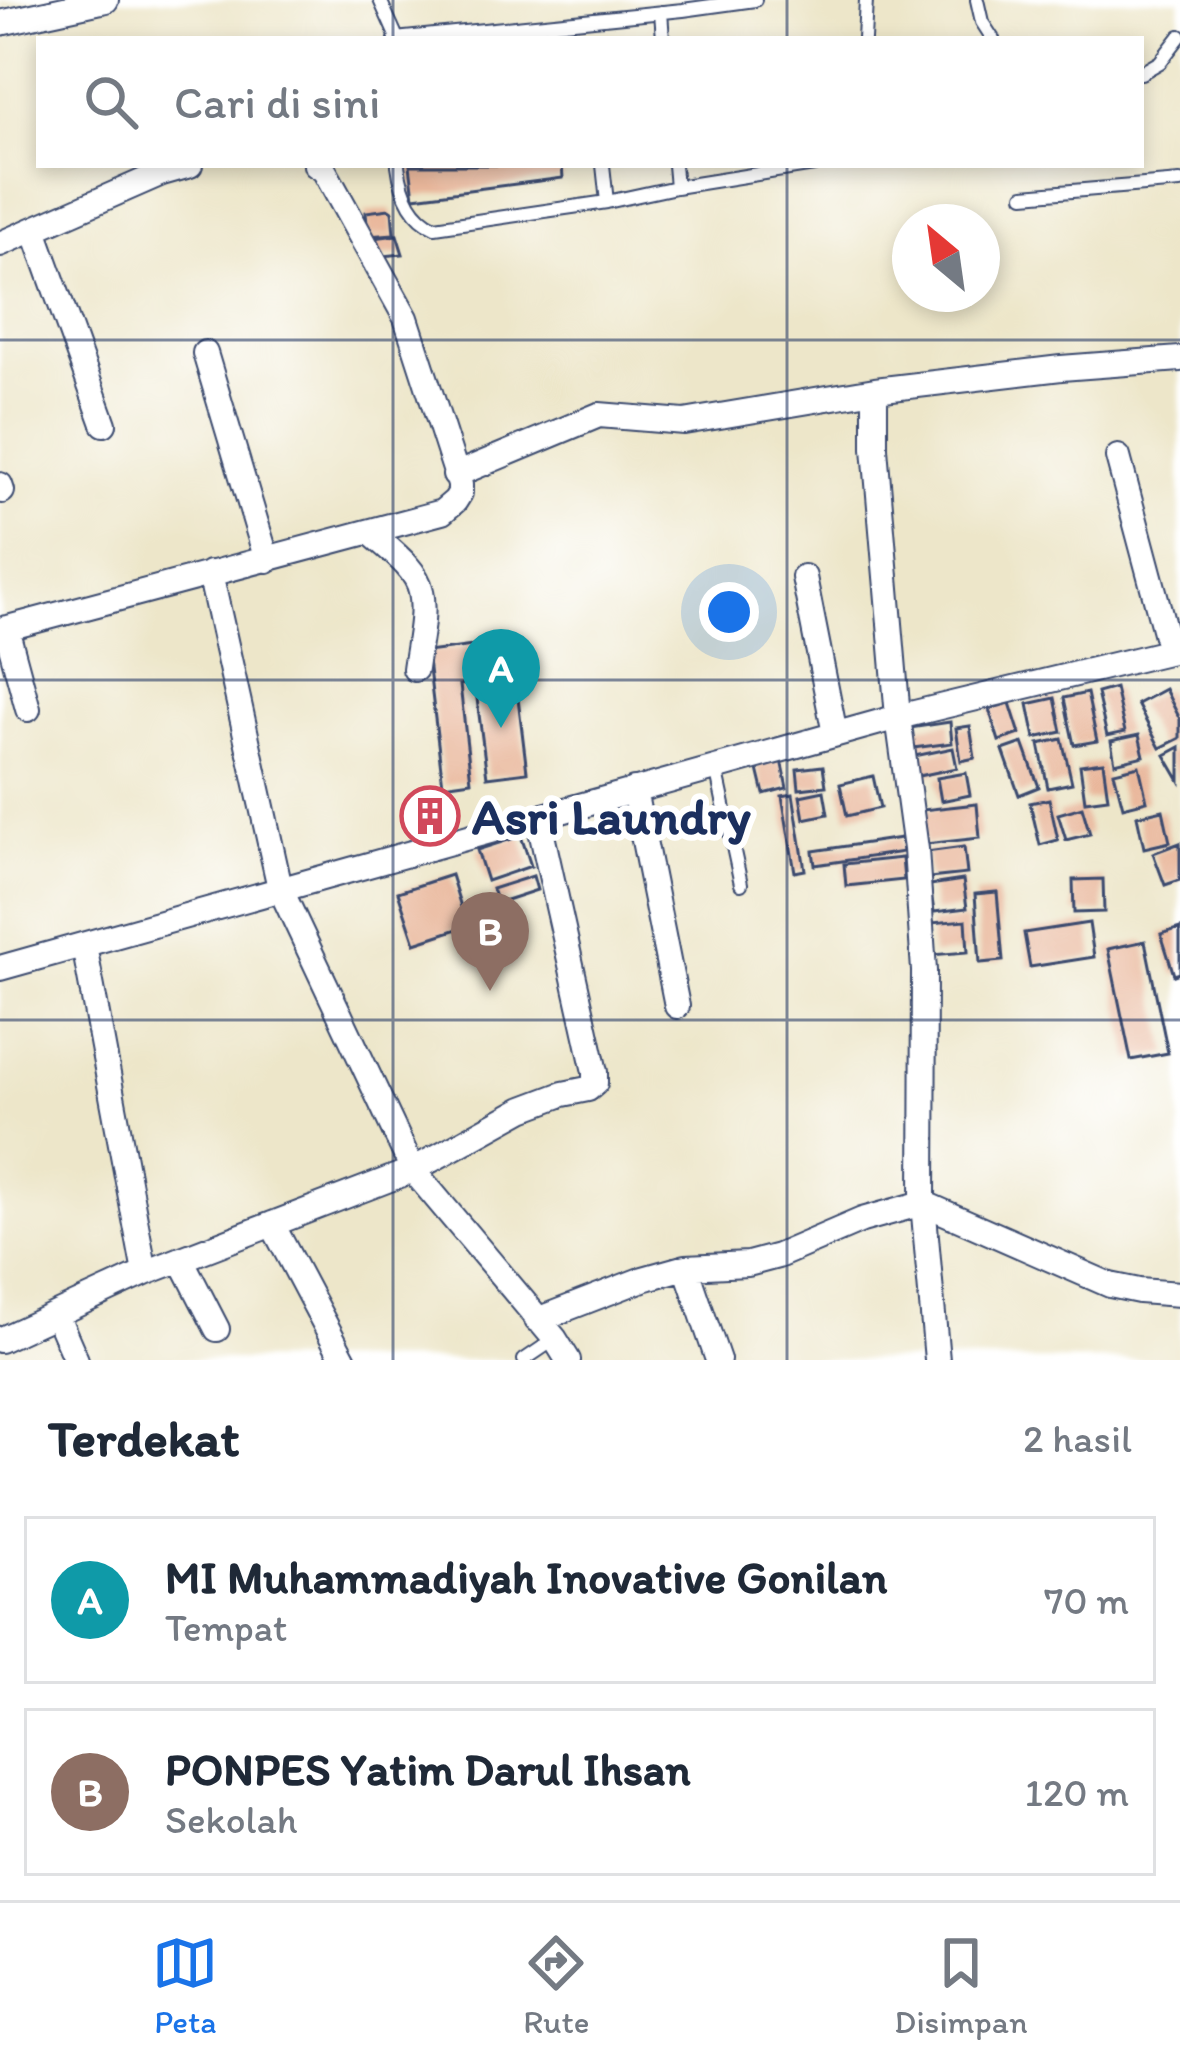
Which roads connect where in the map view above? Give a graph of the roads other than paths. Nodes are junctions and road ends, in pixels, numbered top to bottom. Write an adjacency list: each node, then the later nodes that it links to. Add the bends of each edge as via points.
1 (106, 0): 8 (street)
2 (380, 0): 9 (lane)
3 (754, 0): 6 (lane)
4 (866, 0): 13 (lane)
5 (976, 0): 14 (lane)
6 (661, 12): 7 (lane); 12 (lane)
7 (587, 19): 10 (lane); 11 (lane)
8 (0, 22)
9 (395, 36)
10 (425, 36)
11 (590, 36)
12 (663, 36)
13 (864, 36)
14 (992, 36)
15 (1180, 36): 16 (lane)
16 (1144, 71)
17 (180, 168): 27 (street)
18 (321, 168): 34 (street, via 406,319)
19 (398, 168): 26 (lane, via 410,205 435,226)
20 (603, 168): 26 (lane)
21 (674, 168): 24 (lane)
22 (795, 168): 24 (lane)
23 (1180, 182): 25 (lane)
24 (676, 187): 26 (lane)
25 (1024, 195)
26 (608, 202)
27 (34, 230): 28 (street); 32 (street)
28 (0, 244)
29 (206, 353): 36 (street)
30 (1180, 359): 31 (street)
31 (875, 390): 34 (street, via 684,422 598,415); 43 (street)
32 (104, 424)
33 (1118, 457): 40 (street)
34 (465, 471): 35 (street, via 460,493 442,512)
35 (370, 532): 36 (street); 41 (street, via 421,589)
36 (267, 560): 37 (street)
37 (210, 573): 39 (street); 49 (street)
38 (804, 577): 44 (street)
39 (3, 629): 42 (street)
40 (1175, 650): 43 (street)
41 (415, 670)
42 (28, 710)
43 (898, 716): 44 (street); 54 (street, via 924,970)
44 (835, 734): 45 (street)
45 (716, 767): 46 (street); 48 (lane)
46 (634, 790): 47 (street); 52 (street)
47 (538, 817): 49 (street); 53 (street, via 595,1083 523,1109)
48 (741, 884)
49 (280, 888): 50 (street); 53 (street)
50 (84, 945): 51 (street); 58 (street)
51 (0, 968)
52 (677, 1006)
53 (413, 1170): 55 (street); 63 (street)
54 (923, 1203): 57 (street, via 778,1256); 59 (street, via 1110,1285); 68 (street)
55 (272, 1224): 56 (street); 65 (street)
56 (181, 1258): 58 (street); 61 (street)
57 (686, 1267): 63 (street, via 643,1279); 67 (street)
58 (145, 1273): 60 (street)
59 (1180, 1294)
60 (56, 1314): 62 (street); 64 (street)
61 (217, 1329)
62 (0, 1340)
63 (553, 1340): 66 (lane)
64 (76, 1360)
65 (344, 1360)
66 (524, 1360)
67 (718, 1360)
68 (937, 1360)

